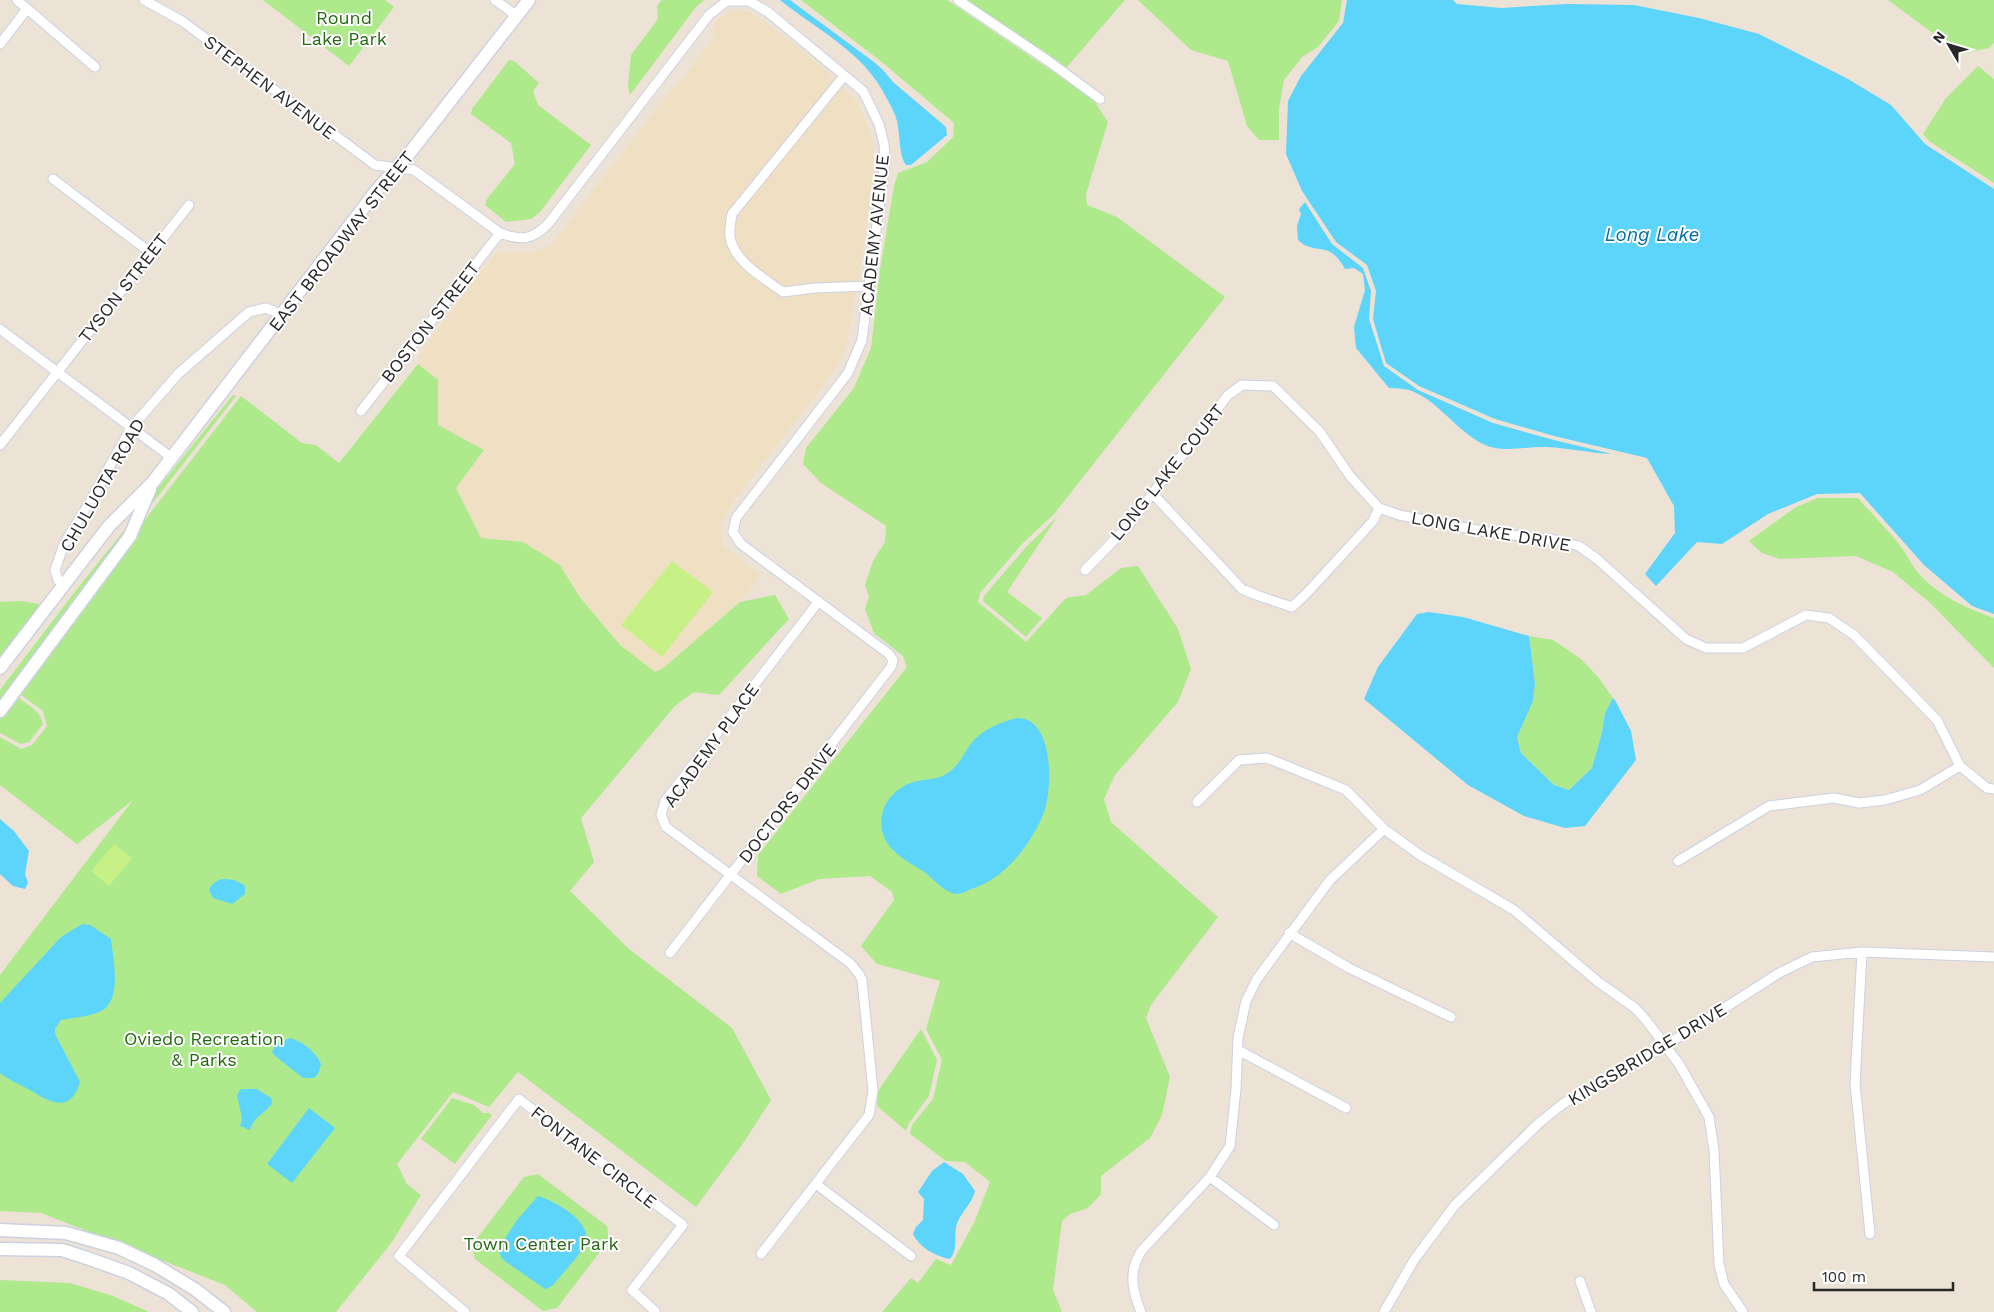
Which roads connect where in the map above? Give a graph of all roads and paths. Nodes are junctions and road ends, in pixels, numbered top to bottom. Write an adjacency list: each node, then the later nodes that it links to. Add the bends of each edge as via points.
1 (17, 0): 6 (street)
2 (144, 0): 12 (street, STEPHEN AVENUE, via 182,21 375,165)
3 (495, 0): 7 (street)
4 (529, 0): 7 (main road, EAST BROADWAY STREET)
5 (958, 0): 11 (street)
6 (28, 9): 8 (street); 9 (street)
7 (517, 16): 12 (main road, EAST BROADWAY STREET)
8 (0, 44)
9 (95, 67)
10 (844, 76): 15 (street, ACADEMY AVENUE, via 768,12 748,1 727,1 709,15 540,233 528,238 514,238); 17 (street, ACADEMY AVENUE, via 863,91 879,124 884,144 885,160); 17 (street, via 732,214 730,235 734,250 755,272 783,292)
11 (1100, 99)
12 (396, 168): 15 (street, ACADEMY AVENUE, via 414,170); 18 (main road, EAST BROADWAY STREET)
13 (53, 179): 16 (street)
14 (189, 205): 16 (street, TYSON STREET)
15 (500, 233): 22 (street, BOSTON STREET)
16 (151, 253): 20 (street, TYSON STREET)
17 (869, 286): 31 (street, ACADEMY AVENUE, via 862,340 848,374 736,518 733,532 741,544)
18 (283, 315): 23 (street, CHULUOTA ROAD, via 266,308 250,312 178,374); 25 (main road, EAST BROADWAY STREET)
19 (0, 329): 20 (street)
20 (56, 372): 23 (street); 24 (street, TYSON STREET)
21 (1254, 385): 27 (street, LONG LAKE COURT, via 1242,385 1228,395); 28 (street, LONG LAKE DRIVE, via 1273,386 1320,432 1350,476)
22 (361, 411)
23 (131, 428): 25 (street); 30 (street, CHULUOTA ROAD, via 64,544 55,570 58,580)
24 (0, 444)
25 (172, 458): 26 (main road, EAST BROADWAY STREET)
26 (153, 482): 30 (main road, EAST BROADWAY STREET, via 109,526); 33 (main road, EAST BROADWAY STREET, via 130,536)
27 (1153, 494): 28 (street, via 1242,589 1292,607 1373,521); 29 (street, LONG LAKE COURT)
28 (1379, 508): 34 (street, LONG LAKE DRIVE, via 1477,530 1579,546 1686,639 1706,648 1743,648 1806,615 1829,618 1854,635 1937,720)
29 (1085, 570)
30 (64, 585): 32 (main road, EAST BROADWAY STREET)
31 (819, 601): 39 (street, ACADEMY PLACE, via 665,801 661,815 666,827); 39 (street, DOCTORS DRIVE, via 889,654 893,660 891,667)
32 (0, 668)
33 (0, 711)
34 (1960, 766): 35 (street, LONG LAKE DRIVE, via 1987,788); 38 (street, via 1920,790 1885,800 1859,802 1834,798 1769,806)
35 (1994, 789)
36 (1197, 802): 37 (street, via 1239,760 1267,758 1346,790)
37 (1384, 829): 40 (street, via 1330,880); 45 (street, via 1420,855 1514,910 1591,976 1635,1008)
38 (1678, 861)
39 (731, 876): 42 (street); 49 (street, DOCTORS DRIVE, via 850,964 862,980 872,1105 869,1115)
40 (1289, 933): 44 (street, via 1349,968); 46 (street, via 1257,979 1246,1002)
41 (1862, 952): 43 (street, KINGSBRIDGE DRIVE); 45 (street, KINGSBRIDGE DRIVE, via 1812,957 1795,965); 52 (street, via 1855,1083)
42 (670, 953)
43 (1994, 957)
44 (1451, 1017)
45 (1665, 1046): 62 (street, KINGSBRIDGE DRIVE, via 1564,1103 1514,1146 1454,1205 1414,1260); 64 (street, via 1709,1117 1714,1150 1720,1264 1724,1284)
46 (1238, 1050): 47 (street); 48 (street, via 1230,1146)
47 (1346, 1108)
48 (1210, 1177): 50 (street); 61 (street, via 1135,1261 1134,1295)
49 (816, 1184): 54 (street, DOCTORS DRIVE); 55 (street)
50 (1274, 1225)
51 (0, 1230): 58 (main road, via 66,1233 119,1248 155,1265)
52 (1870, 1234)
53 (0, 1248): 57 (main road, via 62,1250 87,1258 130,1273)
54 (761, 1254)
55 (911, 1256)
56 (1580, 1281): 63 (street)
57 (192, 1312)
58 (224, 1312)
59 (464, 1312): 60 (street, FONTANE CIRCLE, via 398,1256 520,1100 683,1226 632,1290)
60 (654, 1312)
61 (1142, 1312)
62 (1384, 1312)
63 (1591, 1312)
64 (1742, 1312)

